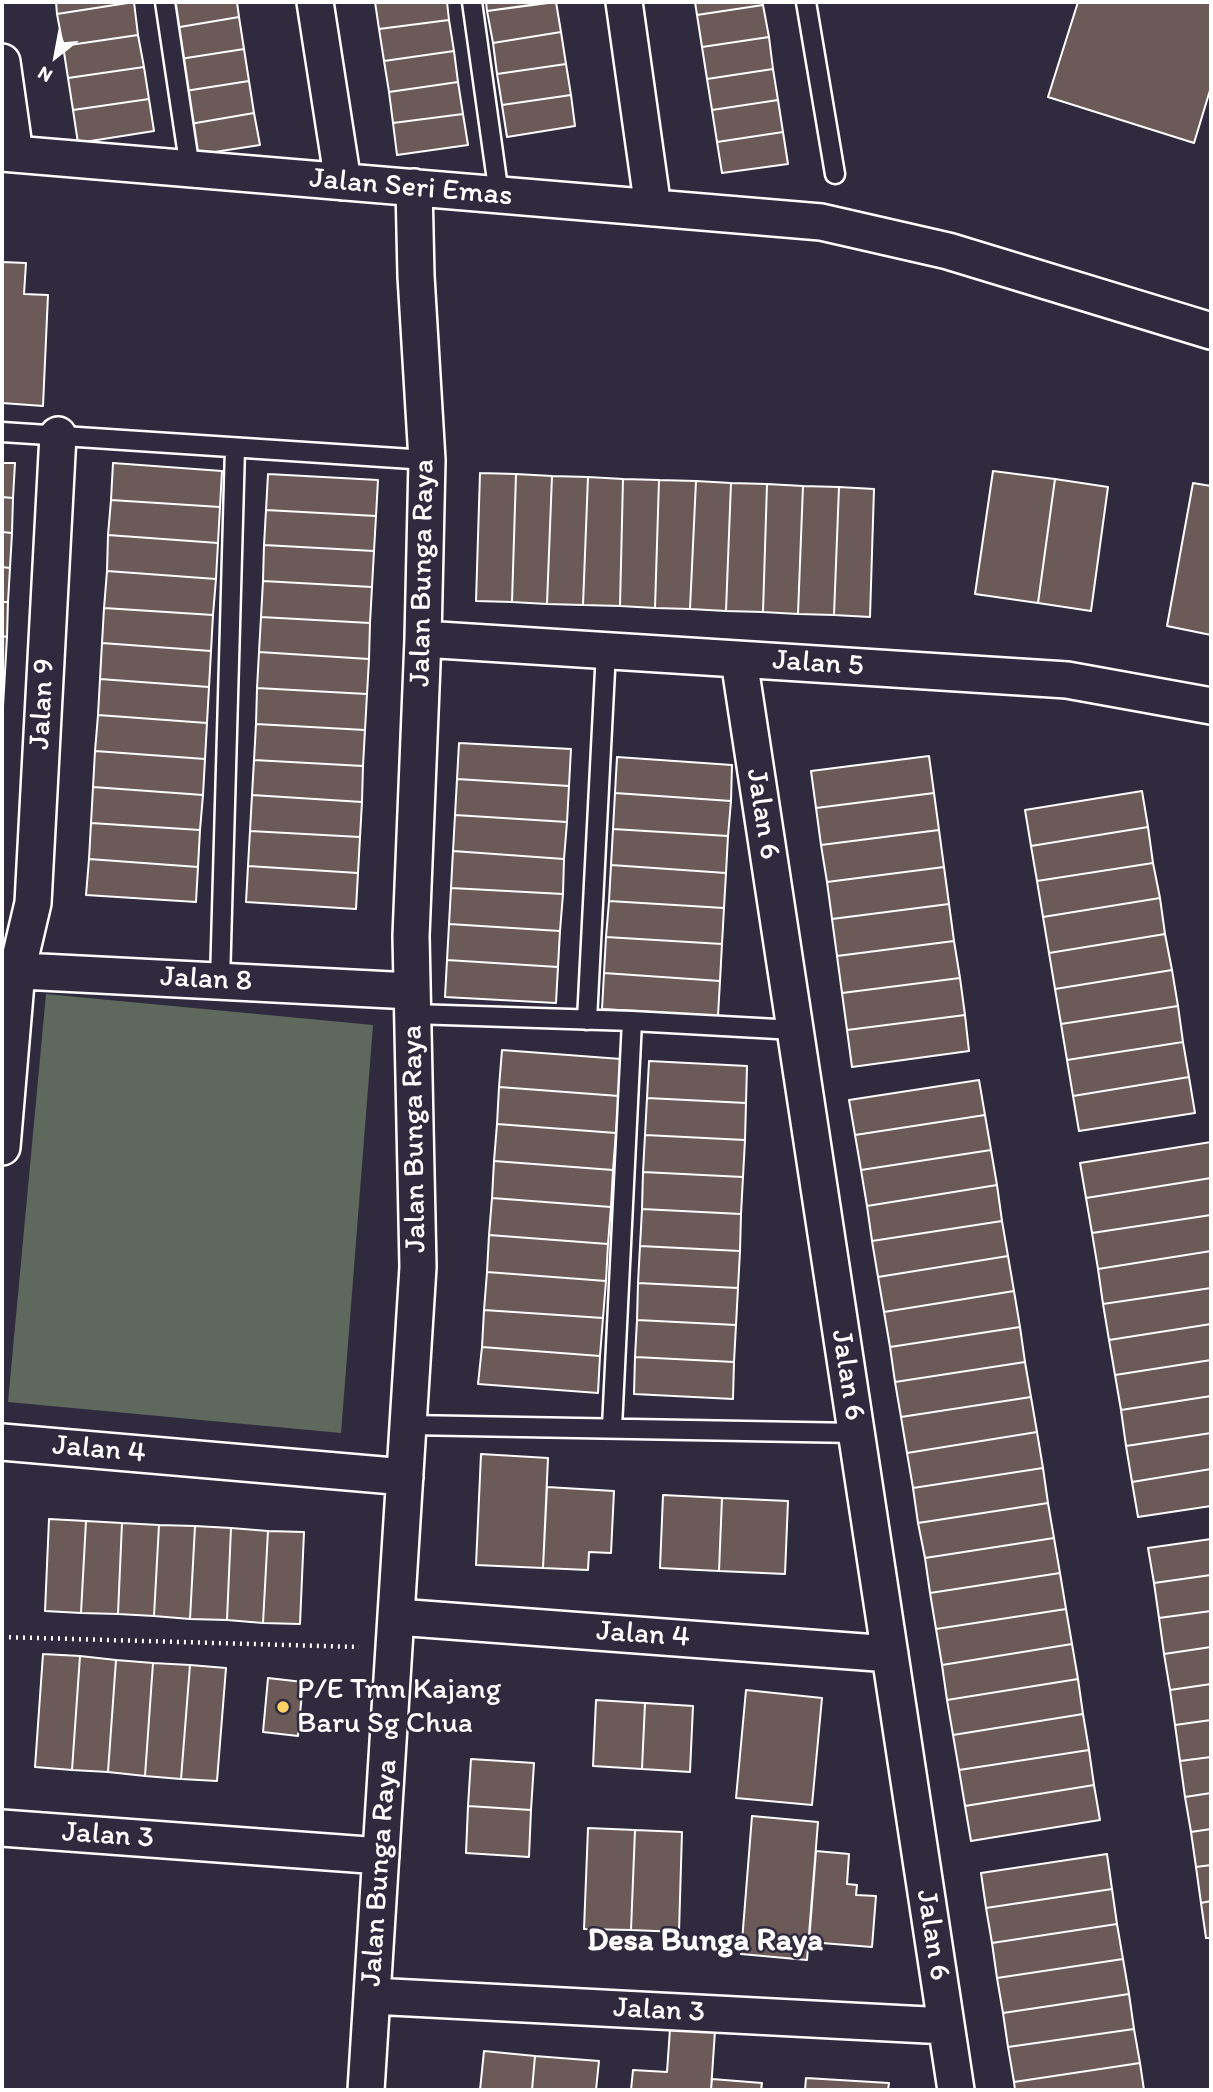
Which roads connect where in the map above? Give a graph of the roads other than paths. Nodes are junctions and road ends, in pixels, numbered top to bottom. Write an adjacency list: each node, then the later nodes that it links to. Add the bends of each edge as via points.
1 (165, 2): 8 (lane)
2 (315, 2): 10 (street)
3 (472, 2): 12 (lane)
4 (624, 2): 13 (street)
5 (806, 2): 9 (lane)
6 (2, 62): 7 (street)
7 (8, 153): 8 (street, Jalan Seri Emas)
8 (190, 169): 10 (street, Jalan Seri Emas)
9 (835, 174)
10 (343, 182): 11 (street, Jalan Seri Emas)
11 (414, 187): 12 (street, Jalan Seri Emas); 18 (street, Jalan Bunga Raya)
12 (499, 195): 13 (street, Jalan Seri Emas)
13 (653, 208): 14 (street, Jalan Seri Emas, via 821,222 948,251)
14 (1211, 331)
15 (2, 432): 16 (lane)
16 (58, 435): 17 (lane); 23 (street, Jalan 9, via 33,903)
17 (235, 448): 18 (lane); 24 (lane)
18 (427, 460): 19 (street, Jalan Bunga Raya)
19 (423, 639): 20 (street, Jalan 5); 25 (street, Jalan Bunga Raya)
20 (606, 651): 21 (street, Jalan 5); 26 (lane)
21 (739, 660): 22 (street, Jalan 5, via 1067,680); 28 (street, Jalan 6)
22 (1211, 706)
23 (9, 970): 24 (street, Jalan 8); 29 (street)
24 (220, 981): 25 (street, Jalan 8)
25 (412, 1002): 26 (lane); 30 (street, Jalan Bunga Raya, via 418,1267)
26 (587, 1020): 27 (lane)
27 (632, 1021): 28 (lane); 31 (lane)
28 (795, 1030): 32 (street, Jalan 6)
29 (2, 1147)
30 (408, 1425): 31 (lane); 34 (street, Jalan Bunga Raya)
31 (612, 1427): 32 (lane)
32 (856, 1433): 36 (street, Jalan 6)
33 (2, 1442): 34 (street, Jalan 4)
34 (405, 1476): 35 (street, Jalan Bunga Raya)
35 (396, 1632): 36 (street, Jalan 4); 38 (street, Jalan Bunga Raya)
36 (890, 1654): 40 (street, Jalan 6)
37 (2, 1828): 38 (street, Jalan 3)
38 (381, 1856): 39 (street, Jalan Bunga Raya)
39 (372, 1996): 40 (street, Jalan 3); 41 (street, Jalan Bunga Raya)
40 (946, 2026): 42 (street, Jalan 6)
41 (366, 2090)
42 (956, 2090)

